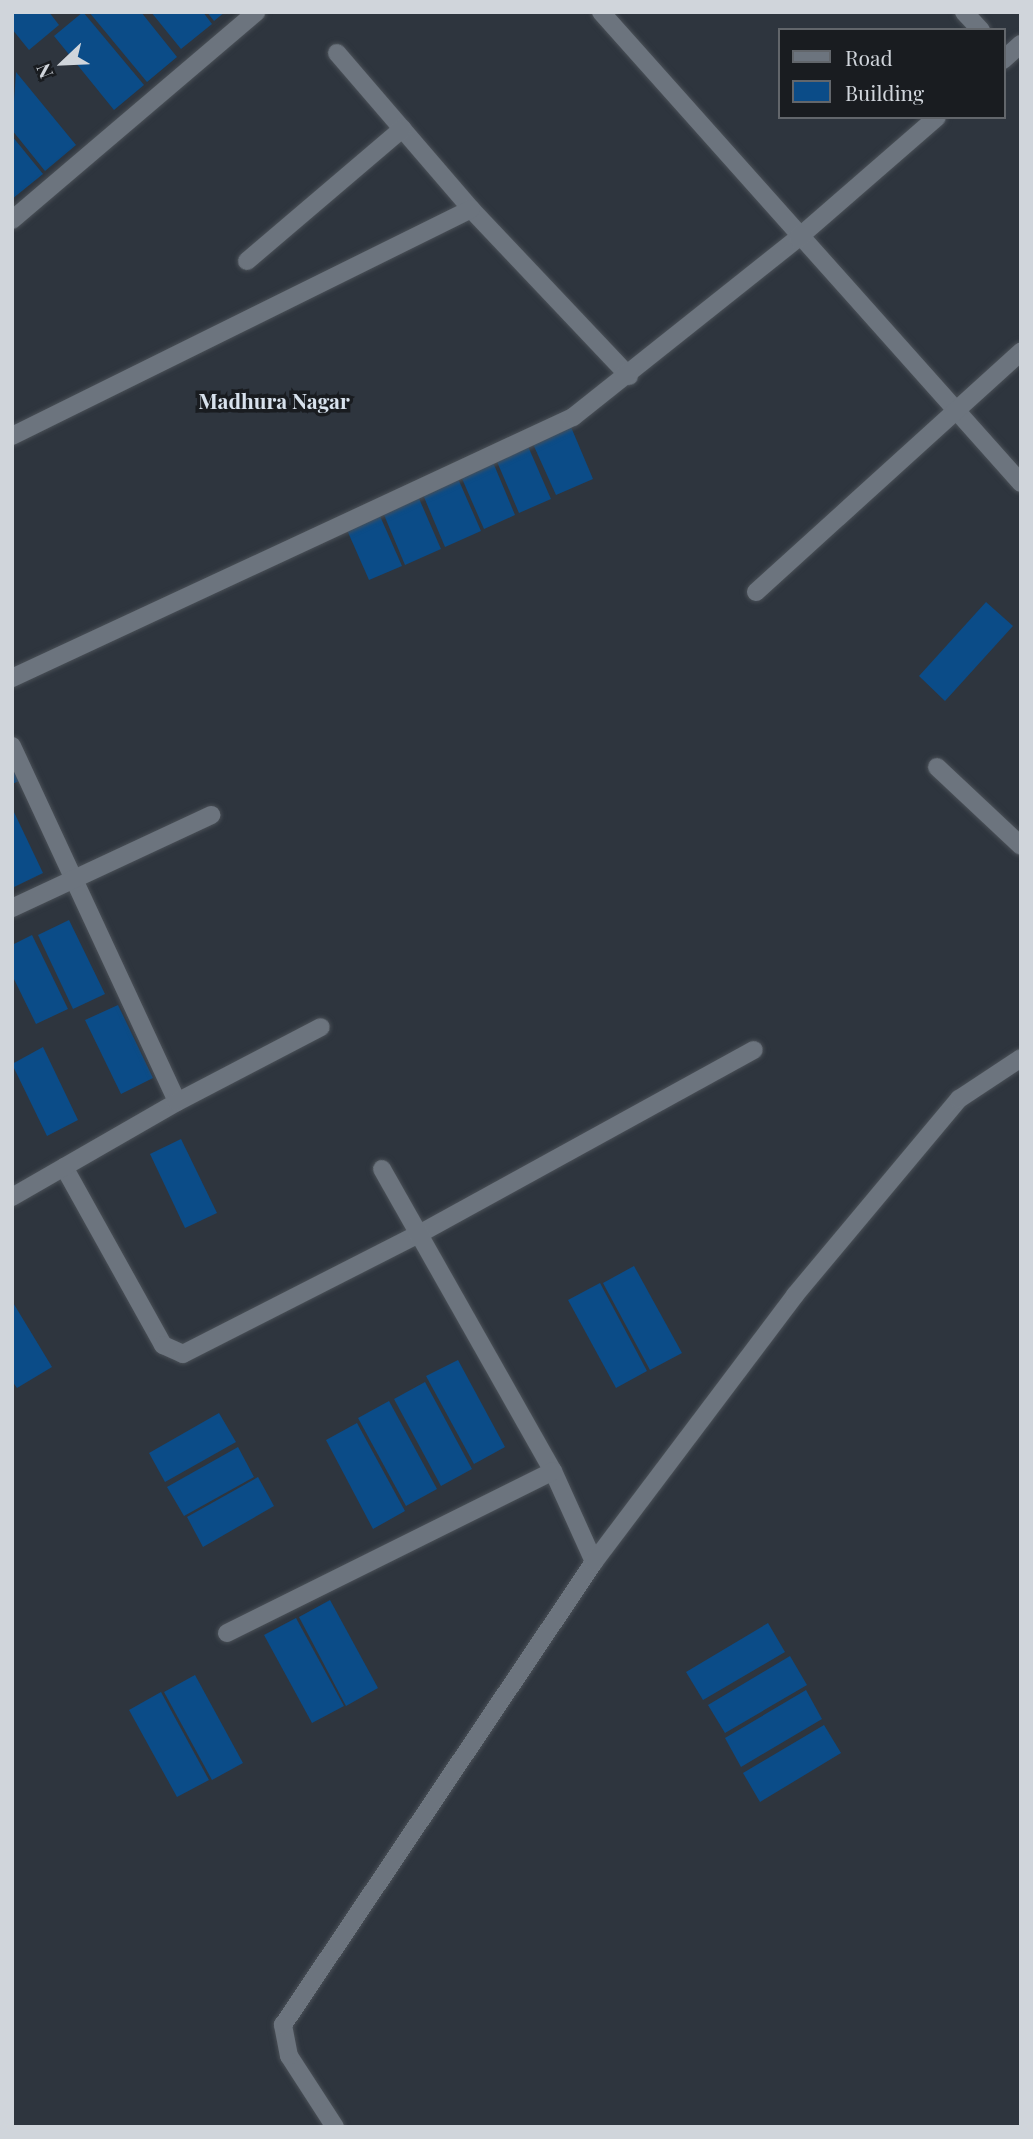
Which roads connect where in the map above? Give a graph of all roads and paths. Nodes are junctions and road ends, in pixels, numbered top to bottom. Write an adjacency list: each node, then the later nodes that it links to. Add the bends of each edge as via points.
1 (256, 12): 11 (street)
2 (601, 12): 12 (street)
3 (964, 12): 4 (street)
4 (979, 28)
5 (1021, 44): 7 (street)
6 (337, 53): 9 (street)
7 (1005, 56)
8 (935, 119): 12 (street)
9 (402, 129): 10 (street); 13 (street)
10 (471, 209): 15 (street); 17 (street)
11 (12, 220)
12 (798, 238): 15 (street); 16 (street)
13 (247, 261)
14 (1021, 352): 16 (street)
15 (629, 376): 20 (street, via 573,417)
16 (955, 410): 18 (street); 19 (street)
17 (12, 436)
18 (1021, 483)
19 (756, 592)
20 (12, 678)
21 (12, 746): 25 (street)
22 (937, 767): 24 (street)
23 (211, 815): 25 (street)
24 (1021, 846)
25 (73, 880): 26 (street); 30 (street)
26 (12, 908)
27 (321, 1027): 30 (street)
28 (754, 1050): 34 (street)
29 (1021, 1058): 36 (street, via 959,1099 922,1142 795,1295)
30 (177, 1102): 31 (street)
31 (64, 1167): 33 (street); 34 (street, via 163,1345 183,1354)
32 (382, 1169): 34 (street)
33 (12, 1197)
34 (419, 1234): 35 (street)
35 (554, 1471): 36 (street); 37 (street)
36 (594, 1562): 38 (street, via 283,2025 289,2056)
37 (227, 1633)
38 (335, 2127)

